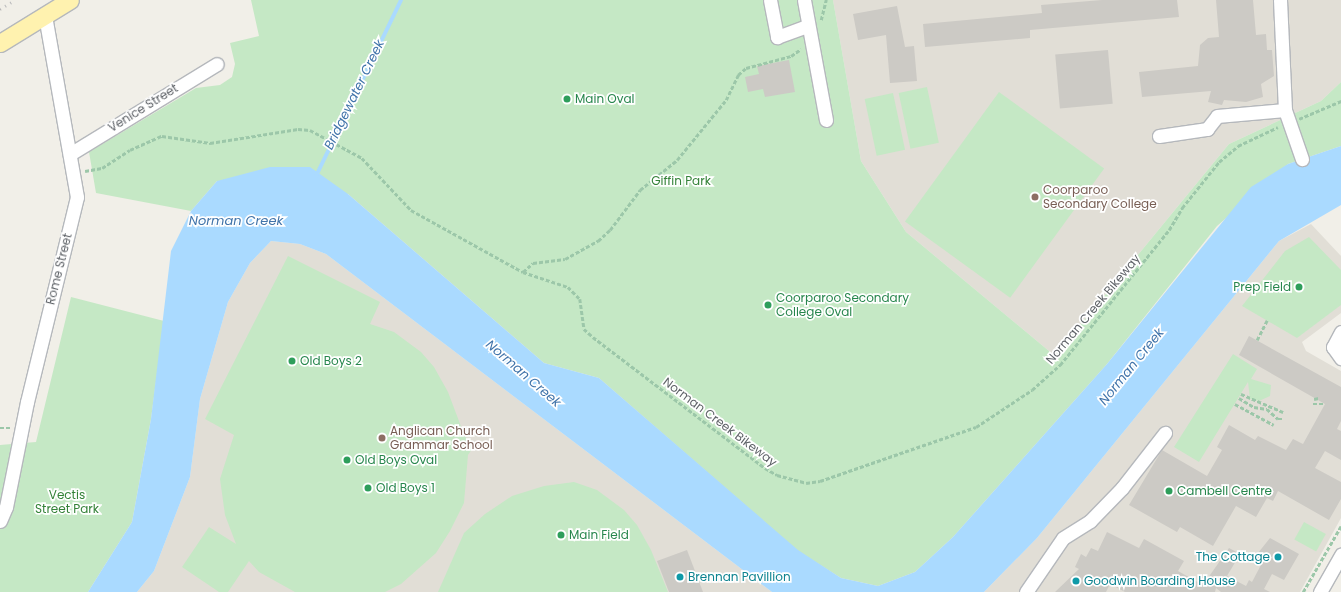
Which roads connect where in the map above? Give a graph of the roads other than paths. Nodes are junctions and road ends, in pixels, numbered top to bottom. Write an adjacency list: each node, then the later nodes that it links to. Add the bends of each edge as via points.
1 (70, 0): 5 (main road)
2 (770, 0): 6 (street, via 777,37)
3 (804, 0): 6 (street)
4 (1280, 0): 9 (street)
5 (45, 15): 7 (main road); 12 (street, Rome Street)
6 (808, 26): 10 (street)
7 (0, 42)
8 (217, 64): 12 (street, Venice Street)
9 (1285, 110): 11 (street, via 1217,116 1207,129); 13 (street)
10 (826, 120)
11 (1159, 136)
12 (70, 154): 17 (street, Rome Street, via 74,172 75,203)
13 (1302, 159)
14 (1341, 332): 15 (street, via 1333,348)
15 (1341, 358)
16 (1165, 433): 19 (street, via 1122,488 1090,521 1063,538)
17 (0, 521)
18 (1341, 555): 20 (street)
19 (1026, 592)
20 (1320, 592)

